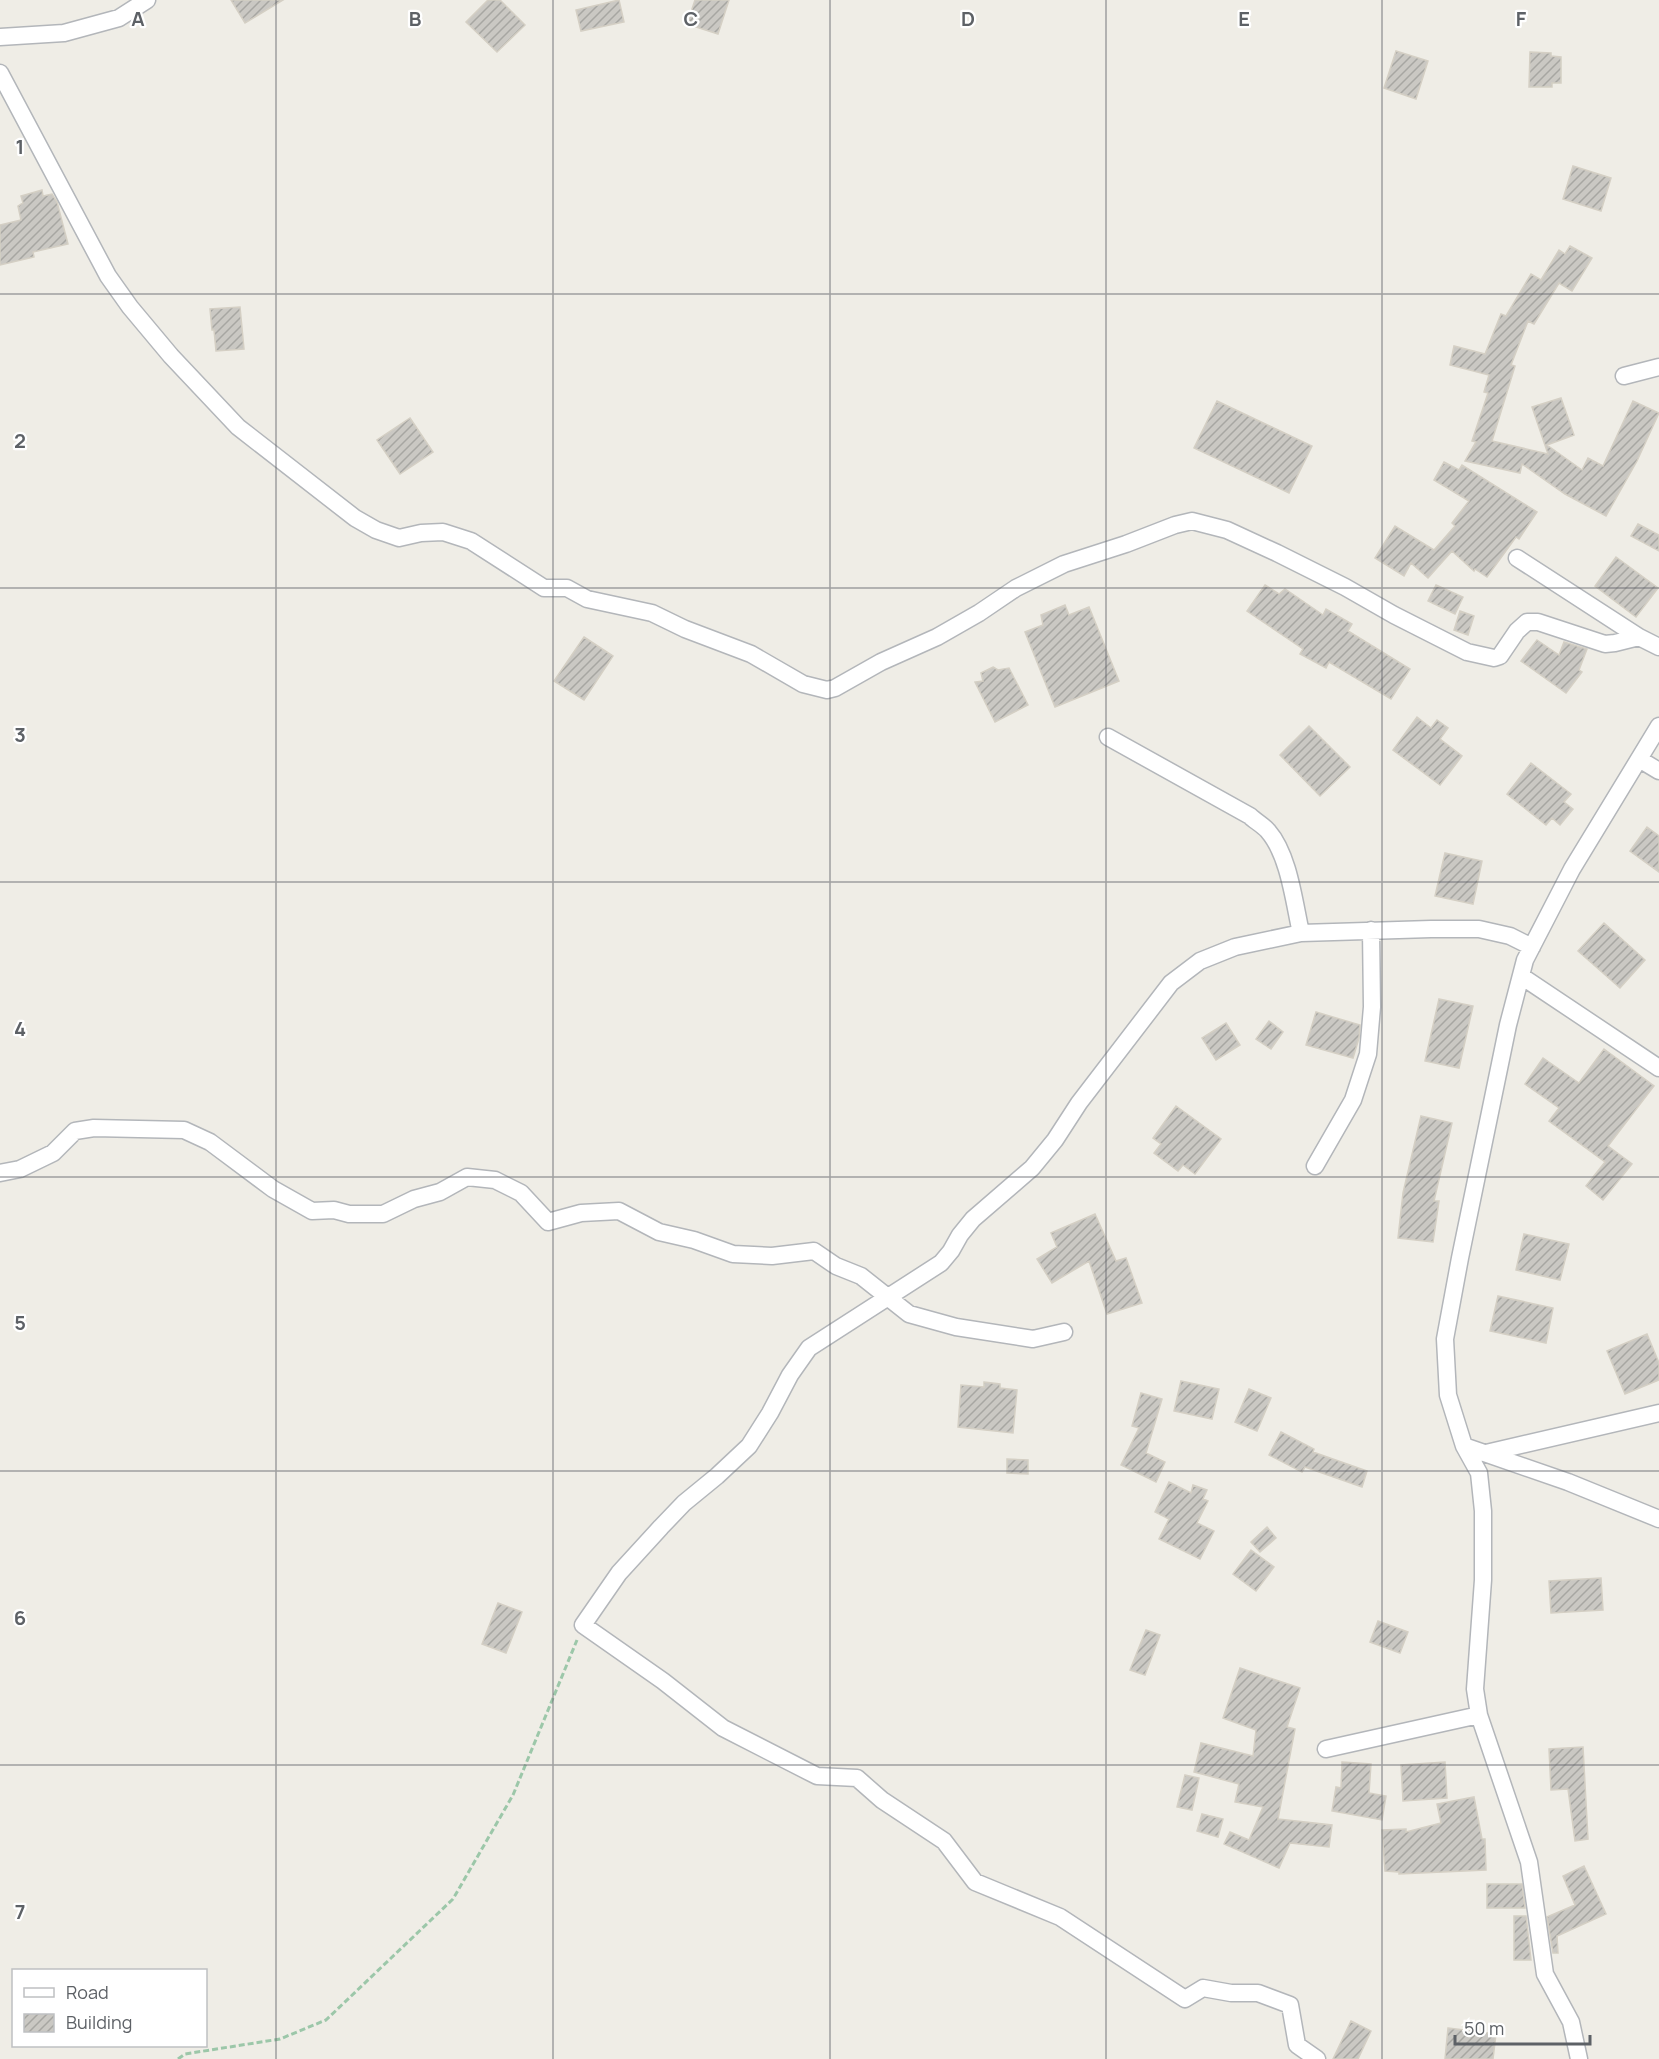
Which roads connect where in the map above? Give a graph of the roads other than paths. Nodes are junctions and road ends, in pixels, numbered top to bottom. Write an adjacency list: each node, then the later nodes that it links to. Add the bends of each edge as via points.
1 (147, 0): 2 (street, via 119,18 64,33)
2 (0, 36)
3 (0, 73): 7 (street, via 108,276 130,307 238,427 355,518 399,538 443,532 471,541 544,588 567,588 587,599 652,613 751,654 803,684 835,688 937,637 1016,588 1064,564 1192,521 1227,530 1345,587 1441,640 1483,657 1500,656 1527,622 1605,644)
4 (1659, 367): 5 (street)
5 (1624, 376)
6 (1517, 558): 7 (street)
7 (1639, 637): 8 (street)
8 (1659, 647)
9 (1659, 726): 11 (street)
10 (1108, 737): 14 (street, via 1250,816 1268,831 1288,872)
11 (1639, 759): 12 (street); 15 (street, via 1572,869)
12 (1659, 771)
13 (1371, 930): 14 (street); 15 (street, via 1479,929); 18 (street, via 1368,1054 1353,1100)
14 (1301, 933): 20 (street, via 1235,947 1200,961 1171,983 1032,1168 973,1219 941,1263)
15 (1532, 946): 16 (street)
16 (1521, 976): 17 (street); 23 (street, via 1445,1339 1448,1395)
17 (1659, 1068)
18 (1315, 1166)
19 (0, 1173): 20 (street, via 20,1169 53,1153 75,1131 184,1130 210,1142 273,1189 312,1211 383,1214 467,1177 495,1180 521,1193 548,1222 580,1213 619,1211 658,1232 733,1254 772,1256 814,1251 861,1276)
20 (887, 1297): 21 (street, via 909,1314 956,1327 1033,1339); 28 (street, via 810,1348 749,1446 661,1527 619,1573 583,1625 723,1728 817,1776 857,1778 882,1800 944,1841 975,1882 1060,1917 1185,1999 1203,1988 1258,1993 1290,2005 1297,2045)
21 (1064, 1332)
22 (1659, 1413): 24 (street)
23 (1464, 1446): 24 (street); 26 (street, via 1479,1473 1483,1511 1483,1580 1475,1689)
24 (1485, 1453): 25 (street)
25 (1659, 1519)
26 (1479, 1714): 27 (street); 29 (street, via 1528,1862 1545,1974 1571,2022)
27 (1326, 1749)
28 (1317, 2059)
29 (1579, 2059)

